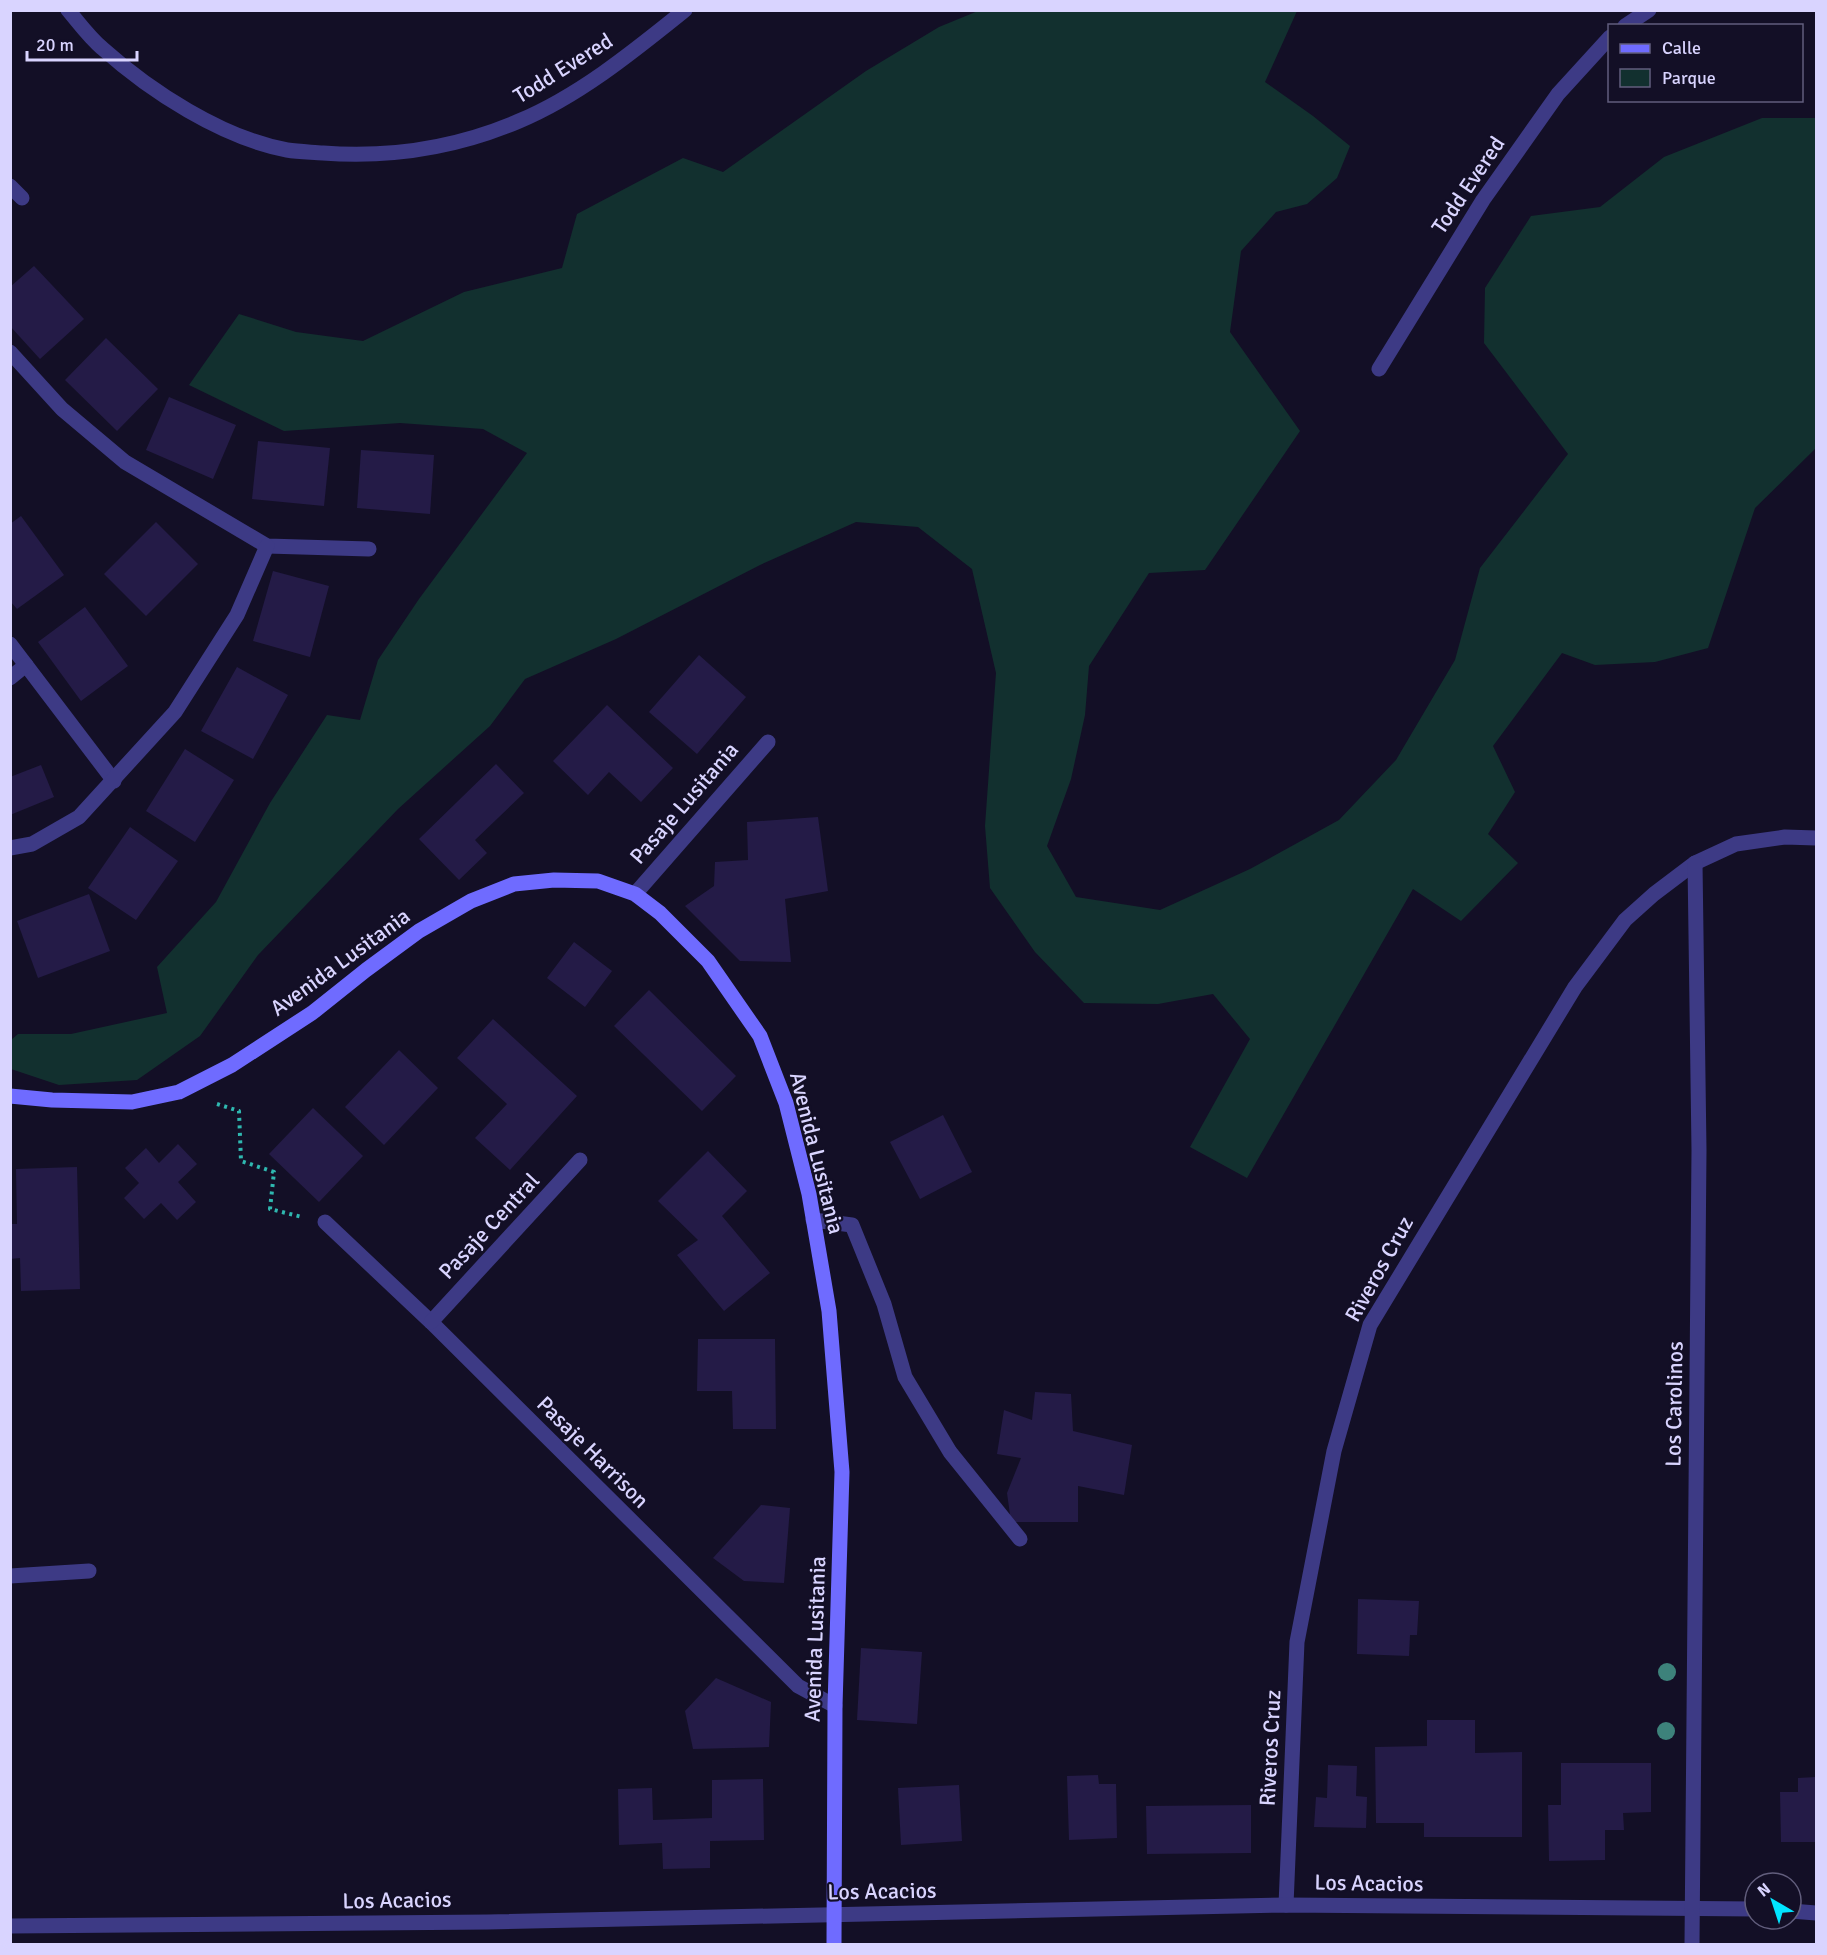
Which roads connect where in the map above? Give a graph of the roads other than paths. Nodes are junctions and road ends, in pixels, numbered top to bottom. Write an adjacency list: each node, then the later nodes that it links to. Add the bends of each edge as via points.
1 (68, 10): 2 (street, Todd Evered, via 108,53 149,87 193,113 248,139 288,150 351,155 398,154 446,146 519,121 596,77)
2 (685, 10)
3 (1649, 10): 4 (street)
4 (1628, 24)
5 (1608, 39): 9 (street, Todd Evered, via 1558,94 1483,200)
6 (10, 186): 7 (street)
7 (22, 198)
8 (10, 352): 10 (street, via 62,409 124,462)
9 (1379, 369)
10 (267, 546): 11 (street); 16 (street, via 237,615 175,712)
11 (369, 549)
12 (10, 644): 13 (street)
13 (26, 665): 14 (street); 16 (street)
14 (10, 678)
15 (768, 742): 20 (street, Pasaje Lusitania)
16 (114, 781): 18 (street, via 80,817 32,844)
17 (1816, 838): 19 (street, Riveros Cruz, via 1785,837 1736,844)
18 (10, 848)
19 (1695, 863): 30 (street, Riveros Cruz, via 1625,920 1575,987 1370,1325 1334,1450 1297,1642); 31 (street, Los Carolinos, via 1699,1150)
20 (635, 894): 21 (street, Avenida Lusitania, via 598,881 554,880 514,884 471,901 420,931 312,1013 232,1065 179,1092 132,1102); 23 (street, Avenida Lusitania, via 708,961 760,1036 786,1103)
21 (10, 1096)
22 (580, 1160): 25 (street, Pasaje Central)
23 (813, 1220): 26 (street, via 852,1226 884,1304 904,1377 950,1452); 29 (street, Avenida Lusitania, via 829,1311 842,1472)
24 (325, 1222): 25 (street, Pasaje Harrison)
25 (431, 1322): 29 (street, Pasaje Harrison, via 798,1686)
26 (1020, 1539)
27 (89, 1571): 28 (street)
28 (10, 1575)
29 (835, 1706): 33 (street, Avenida Lusitania)
30 (1286, 1905): 31 (street, Los Acacios); 33 (street, Los Acacios)
31 (1692, 1909): 32 (street, Los Acacios); 36 (street, Los Carolinos)
32 (1743, 1909)
33 (834, 1914): 34 (street, Los Acacios); 35 (street, Avenida Lusitania)
34 (10, 1926)
35 (834, 1944)
36 (1692, 1944)

